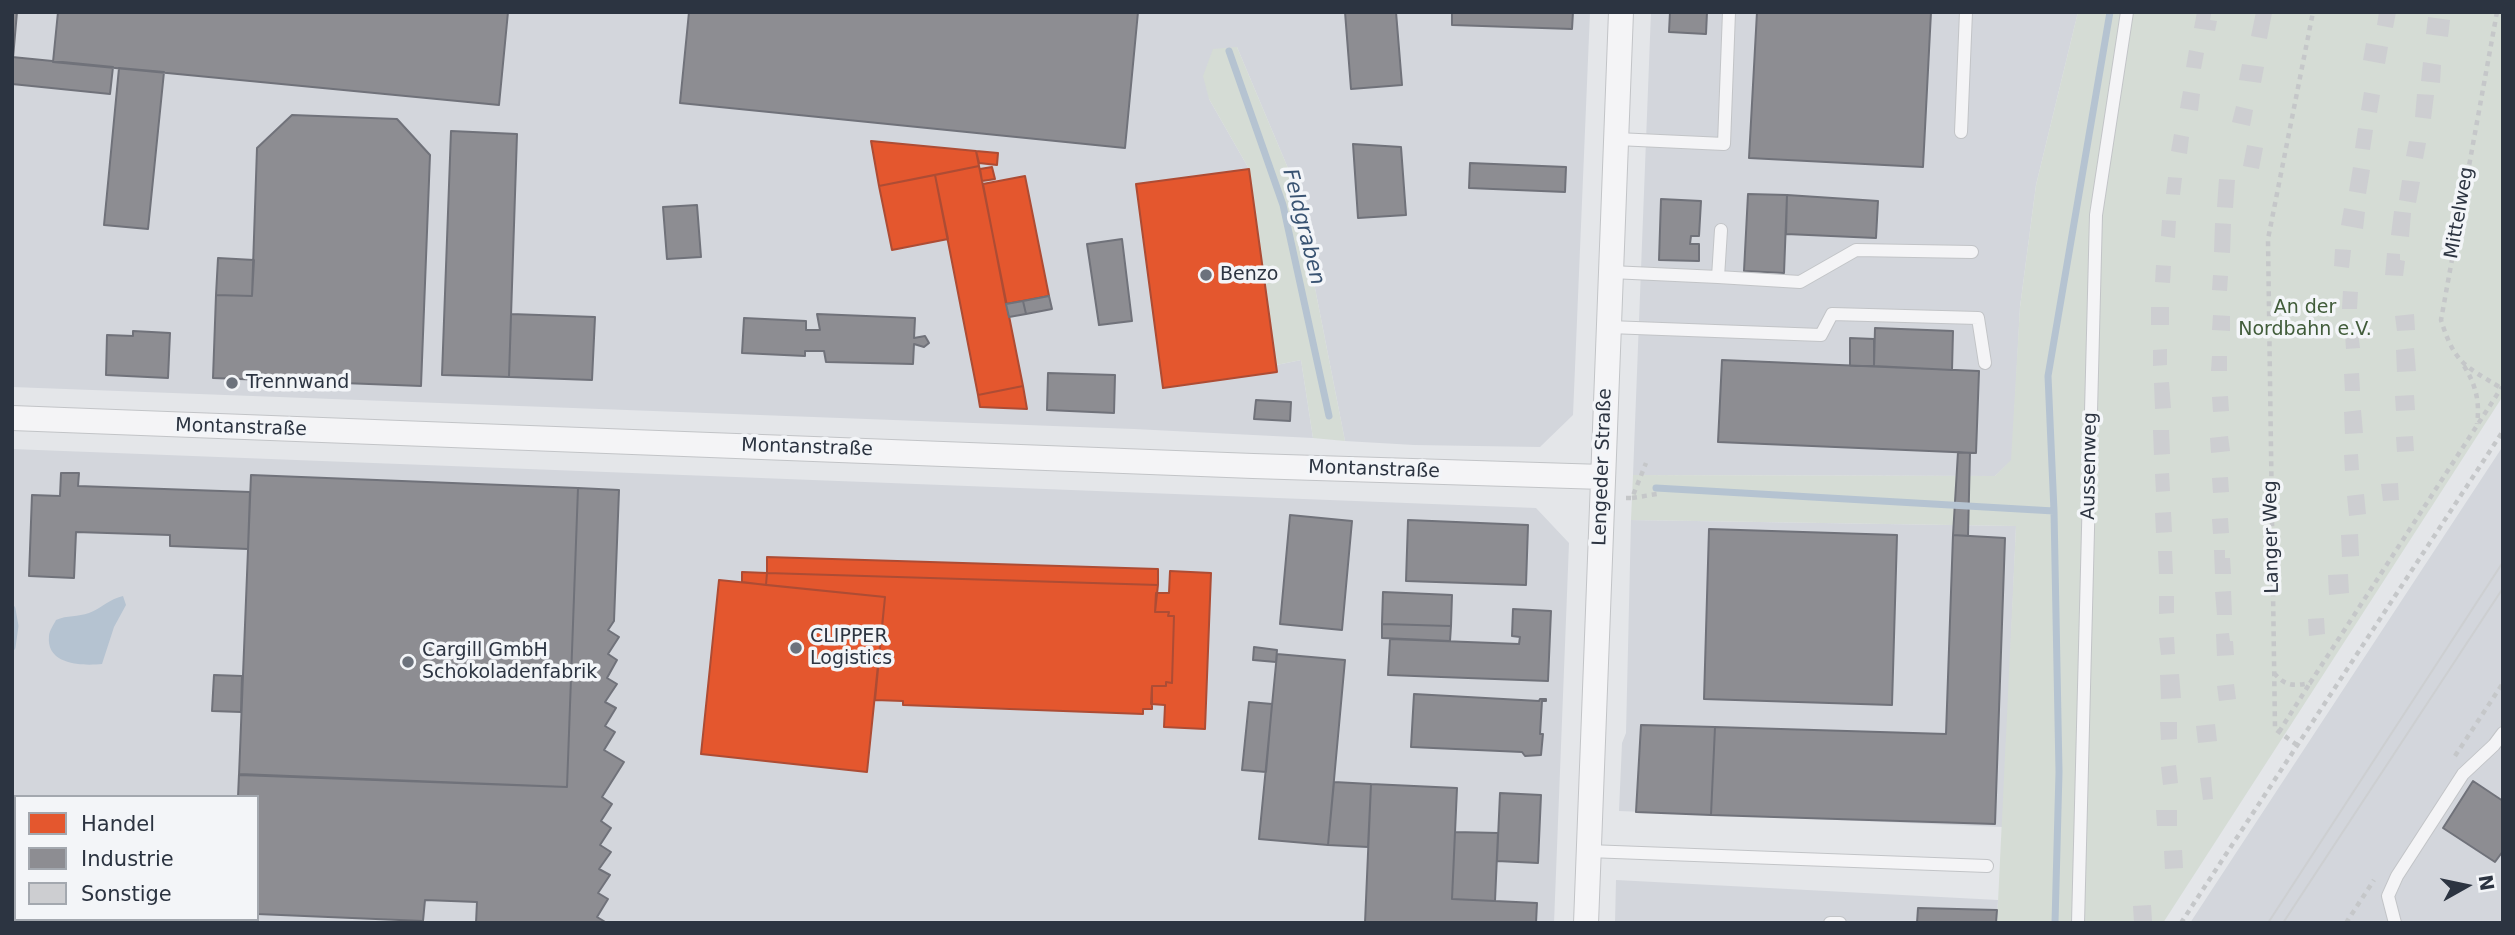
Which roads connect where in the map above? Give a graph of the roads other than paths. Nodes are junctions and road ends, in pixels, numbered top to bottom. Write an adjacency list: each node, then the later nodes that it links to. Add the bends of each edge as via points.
1 (1621, 12): 6 (street, Lengeder Straße)
2 (1730, 12): 6 (lane, via 1724,144)
3 (1966, 12): 5 (lane)
4 (2127, 12): 21 (lane, Aussenweg, via 2096,215)
5 (1961, 132)
6 (1617, 139): 9 (street, Lengeder Straße)
7 (1721, 230): 10 (lane)
8 (1972, 252): 10 (lane, via 1856,250 1800,282)
9 (1611, 272): 10 (lane); 11 (street, Lengeder Straße)
10 (1718, 277)
11 (1609, 327): 12 (lane, via 1821,335 1832,314 1978,318); 14 (street, Lengeder Straße)
12 (1985, 363)
13 (12, 418): 14 (street, Montanstraße)
14 (1602, 477): 16 (street, Lengeder Straße)
15 (2503, 733): 22 (lane, via 2462,774 2397,876 2388,896)
16 (1588, 851): 17 (lane); 18 (street, Lengeder Straße)
17 (1987, 866)
18 (1586, 923)
19 (1830, 923): 20 (lane)
20 (1840, 923)
21 (2078, 923)
22 (2395, 923)

